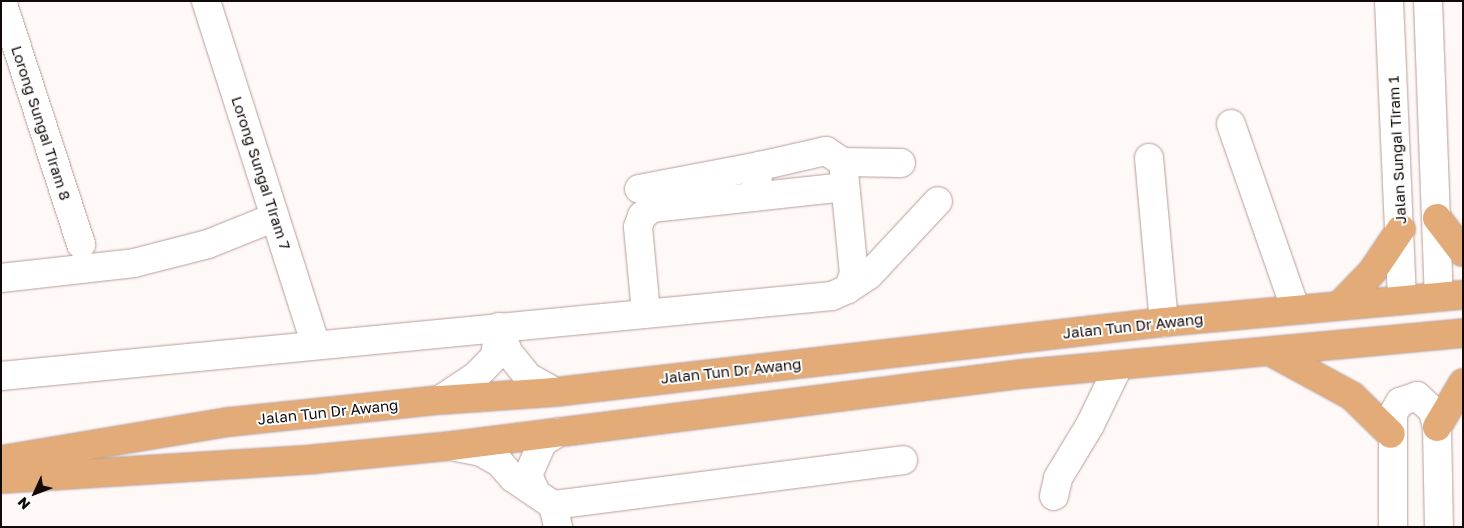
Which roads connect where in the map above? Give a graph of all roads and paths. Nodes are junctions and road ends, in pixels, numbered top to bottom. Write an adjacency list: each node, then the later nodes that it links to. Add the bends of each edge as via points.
1 (2, 1): 16 (street, Lorong Sungai Tiram 8)
2 (206, 1): 13 (street, Lorong Sungai Tiram 7)
3 (1389, 1): 15 (street, Jalan Sungai Tiram 1)
4 (1428, 1): 14 (street)
5 (1231, 124): 23 (street)
6 (1149, 158): 25 (street)
7 (901, 163): 9 (street)
8 (760, 166): 9 (street, via 826,151); 10 (street); 11 (street)
9 (844, 174): 11 (street); 19 (street, via 854,274)
10 (639, 189)
11 (754, 197): 24 (street, via 652,208 642,216 638,227)
12 (938, 200): 19 (street, via 869,275)
13 (275, 217): 18 (street, via 208,244 134,263); 28 (street, Lorong Sungai Tiram 7)
14 (1437, 218): 17 (main road); 20 (street)
15 (1401, 229): 21 (street, Jalan Sungai Tiram 1); 22 (main road, via 1372,272)
16 (81, 244)
17 (1463, 252)
18 (1, 278)
19 (848, 289): 24 (street, via 832,296)
20 (1451, 296): 21 (main road, Jalan Tun Dr Awang)
21 (1402, 300): 22 (main road, Jalan Tun Dr Awang)
22 (1340, 305): 23 (main road, Jalan Tun Dr Awang)
23 (1295, 308): 25 (main road, Jalan Tun Dr Awang)
24 (646, 312): 26 (street)
25 (1164, 322): 33 (main road, Jalan Tun Dr Awang)
26 (499, 327): 28 (street); 33 (street, via 508,352 528,377); 34 (street, via 495,356 476,376)
27 (1463, 333): 29 (main road)
28 (316, 345): 31 (street)
29 (1273, 353): 30 (main road); 37 (main road, via 1352,396)
30 (1118, 367): 36 (main road, via 1022,374); 42 (street, via 1090,425 1058,478)
31 (1, 376)
32 (1463, 383): 35 (main road)
33 (555, 392): 34 (main road, Jalan Tun Dr Awang)
34 (440, 400): 39 (main road, Jalan Tun Dr Awang, via 229,422)
35 (1437, 427): 37 (street, via 1428,404 1417,396 1407,397 1393,414); 45 (street)
36 (559, 432): 38 (main road); 43 (street, via 543,442 528,475)
37 (1391, 434): 44 (street)
38 (451, 446): 41 (main road, via 315,459); 43 (street, via 481,452)
39 (1, 460)
40 (903, 460): 43 (street)
41 (1, 479)
42 (1054, 496)
43 (549, 508)
44 (1393, 527)
45 (1439, 527)

